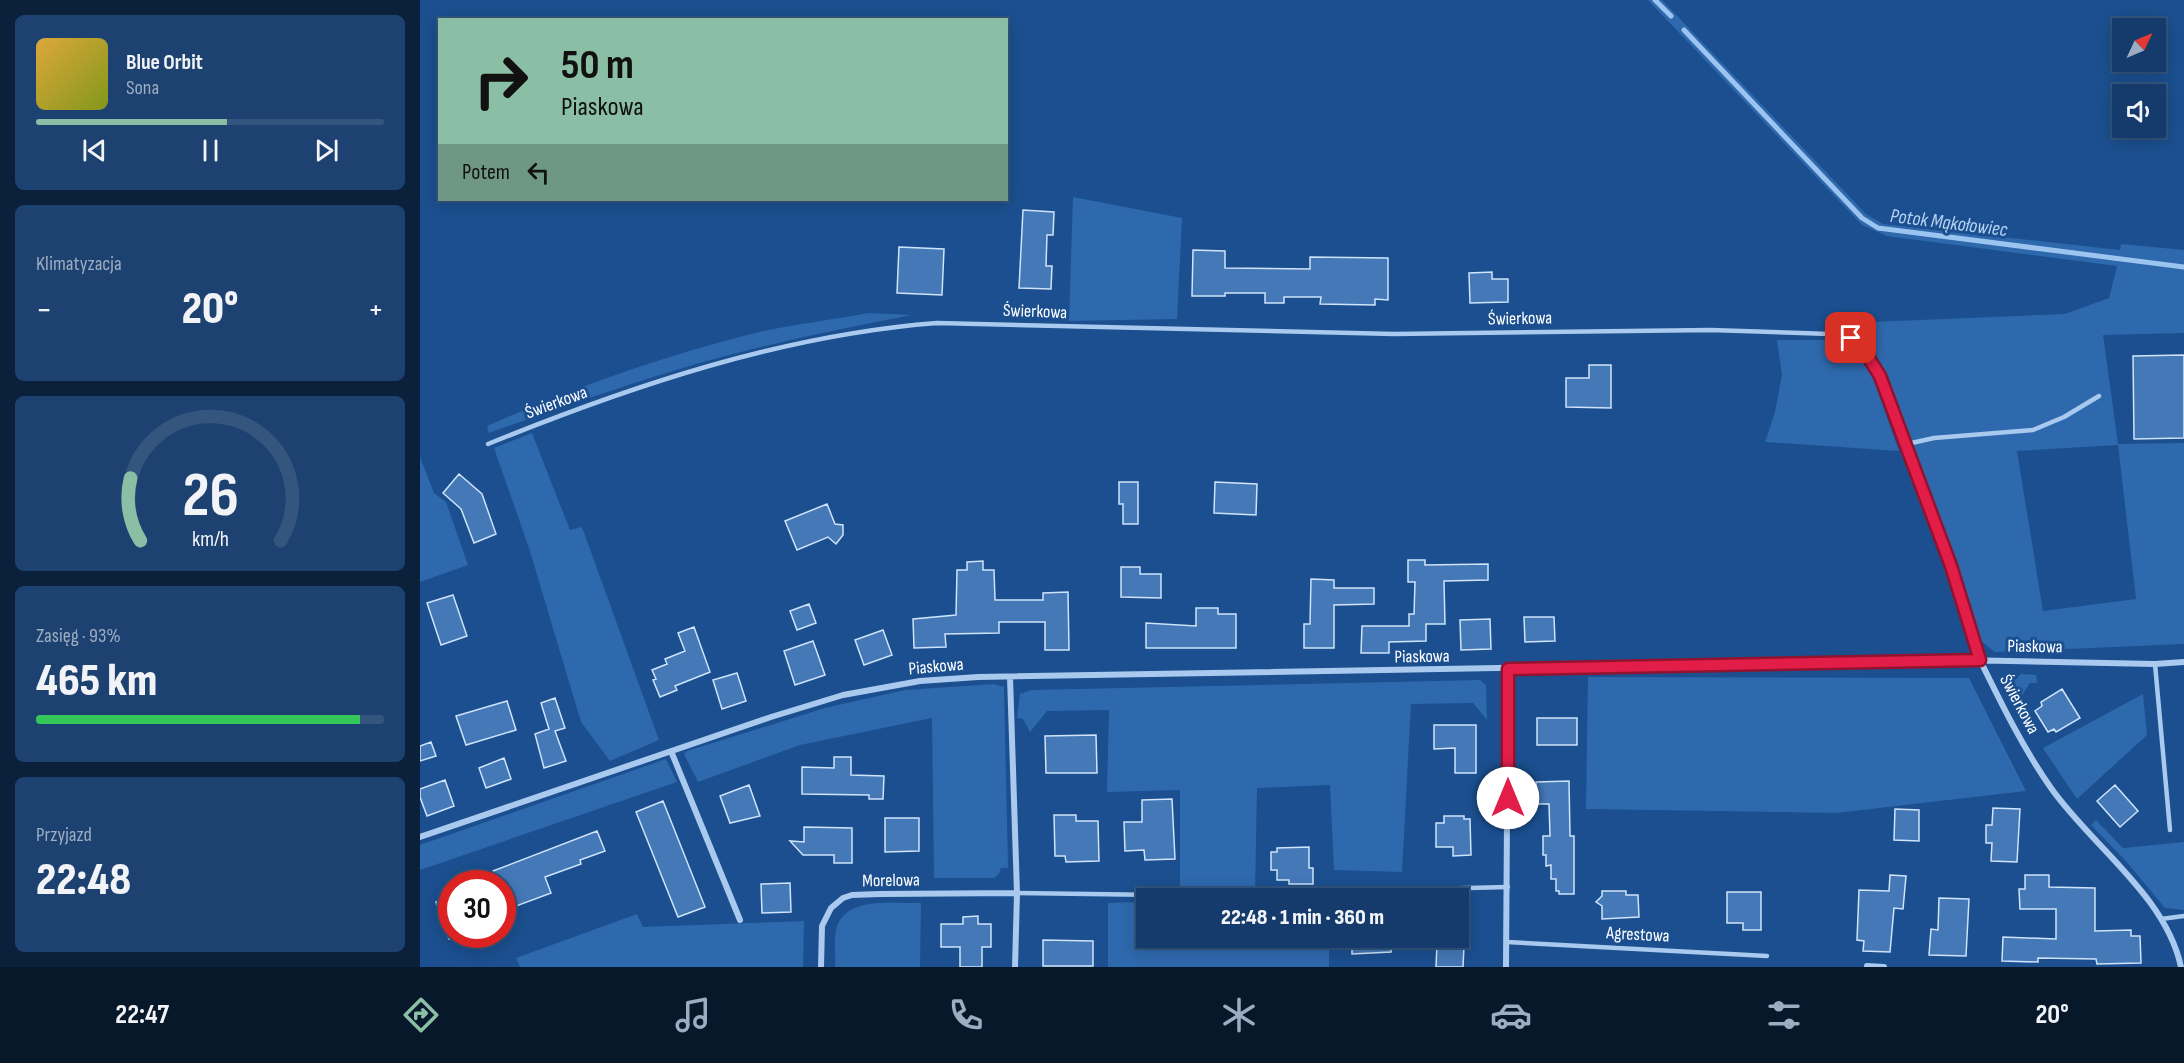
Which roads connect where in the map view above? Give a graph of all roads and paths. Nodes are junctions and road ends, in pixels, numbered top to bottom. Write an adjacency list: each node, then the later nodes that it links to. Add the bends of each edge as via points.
1 (2099, 396): 3 (lane, via 2033,430)
2 (488, 444): 3 (lane, Świerkowa, via 552,418 729,361 837,337 937,323 1394,334 1711,330 1830,334 1851,338 1865,352 1880,376)
3 (1907, 444): 4 (lane, Świerkowa)
4 (1980, 660): 6 (street, Piaskowa); 7 (street, Piaskowa); 17 (street, Świerkowa, via 2051,788)
5 (2184, 662): 6 (street, Piaskowa)
6 (2155, 664): 10 (lane)
7 (1508, 669): 8 (street, Piaskowa); 12 (street)
8 (1010, 676): 9 (street, Piaskowa, via 920,681 843,695); 14 (street)
9 (671, 750): 11 (street, Piaskowa); 18 (street)
10 (2170, 830)
11 (420, 837)
12 (1508, 887): 13 (lane); 19 (street)
13 (1468, 888)
14 (1017, 893): 15 (lane); 22 (street, Morelowa, via 871,894 843,898 831,908 822,926); 23 (street)
15 (1136, 895)
16 (2184, 915): 17 (lane)
17 (2162, 919): 26 (street, Świerkowa)
18 (740, 920)
19 (1507, 942): 20 (lane, Agrestowa); 24 (street)
20 (1767, 956)
21 (1867, 966): 25 (street)
22 (821, 967)
23 (1015, 967)
24 (1506, 967)
25 (1884, 967)
26 (2181, 967)

